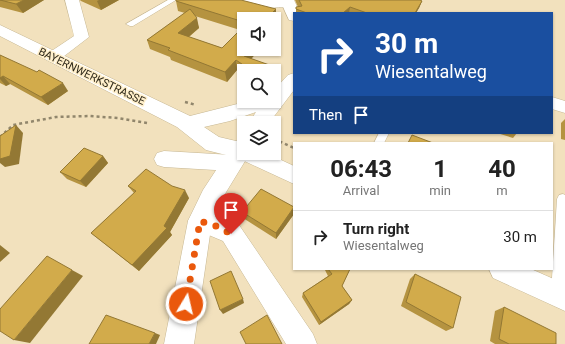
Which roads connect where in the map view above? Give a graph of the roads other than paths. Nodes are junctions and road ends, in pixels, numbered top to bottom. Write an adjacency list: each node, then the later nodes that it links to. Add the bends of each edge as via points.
1 (72, 0): 8 (street, via 82,38)
2 (173, 0): 6 (lane)
3 (235, 0): 4 (street, via 249,4)
4 (287, 2): 5 (street)
5 (293, 15)
6 (130, 24)
7 (0, 30): 8 (street, BAYERNWERKSTRASSE)
8 (53, 57): 13 (street, BAYERNWERKSTRASSE)
9 (282, 93): 12 (street); 13 (street, via 230,114)
10 (553, 103): 11 (street)
11 (565, 107)
12 (264, 116)
13 (191, 122): 14 (street, BAYERNWERKSTRASSE, via 214,144)
14 (237, 152)
15 (237, 153): 16 (street)
16 (164, 159)
17 (237, 159): 21 (street, via 211,197)
18 (258, 160): 19 (street)
19 (293, 175)
20 (563, 199): 23 (lane)
21 (200, 221): 24 (street); 25 (street, via 231,234)
22 (504, 270): 23 (street)
23 (561, 296)
24 (179, 344)
25 (303, 344)

